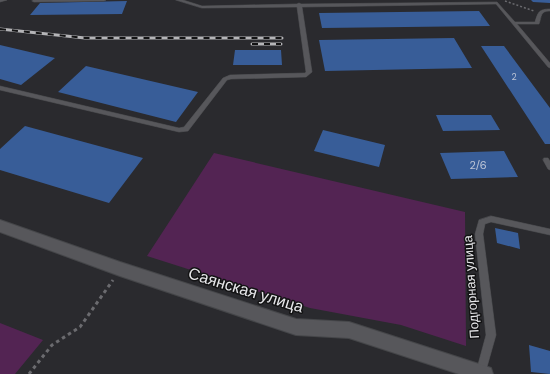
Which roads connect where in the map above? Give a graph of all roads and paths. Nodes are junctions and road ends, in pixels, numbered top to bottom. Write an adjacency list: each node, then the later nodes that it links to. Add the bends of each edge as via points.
1 (4, 0): 5 (lane)
2 (104, 0): 6 (lane)
3 (178, 0): 7 (lane, via 202,7)
4 (502, 0): 9 (path)
5 (0, 1)
6 (34, 1)
7 (299, 4): 10 (lane, via 497,3); 12 (lane, via 309,72 306,75 230,77 186,129 179,130)
8 (550, 10): 9 (lane)
9 (540, 12): 10 (lane, via 537,23)
10 (515, 23): 11 (lane)
11 (550, 66)
12 (0, 88)
13 (546, 160): 14 (lane)
14 (550, 167)
15 (0, 226): 17 (street, Саянская улица)
16 (550, 232): 18 (lane, Подгорная улица, via 491,219 482,222 479,234 491,335)
17 (120, 269): 18 (street, Саянская улица, via 296,327 349,330); 19 (path, via 80,327 52,345)
18 (483, 373)
19 (29, 374)

